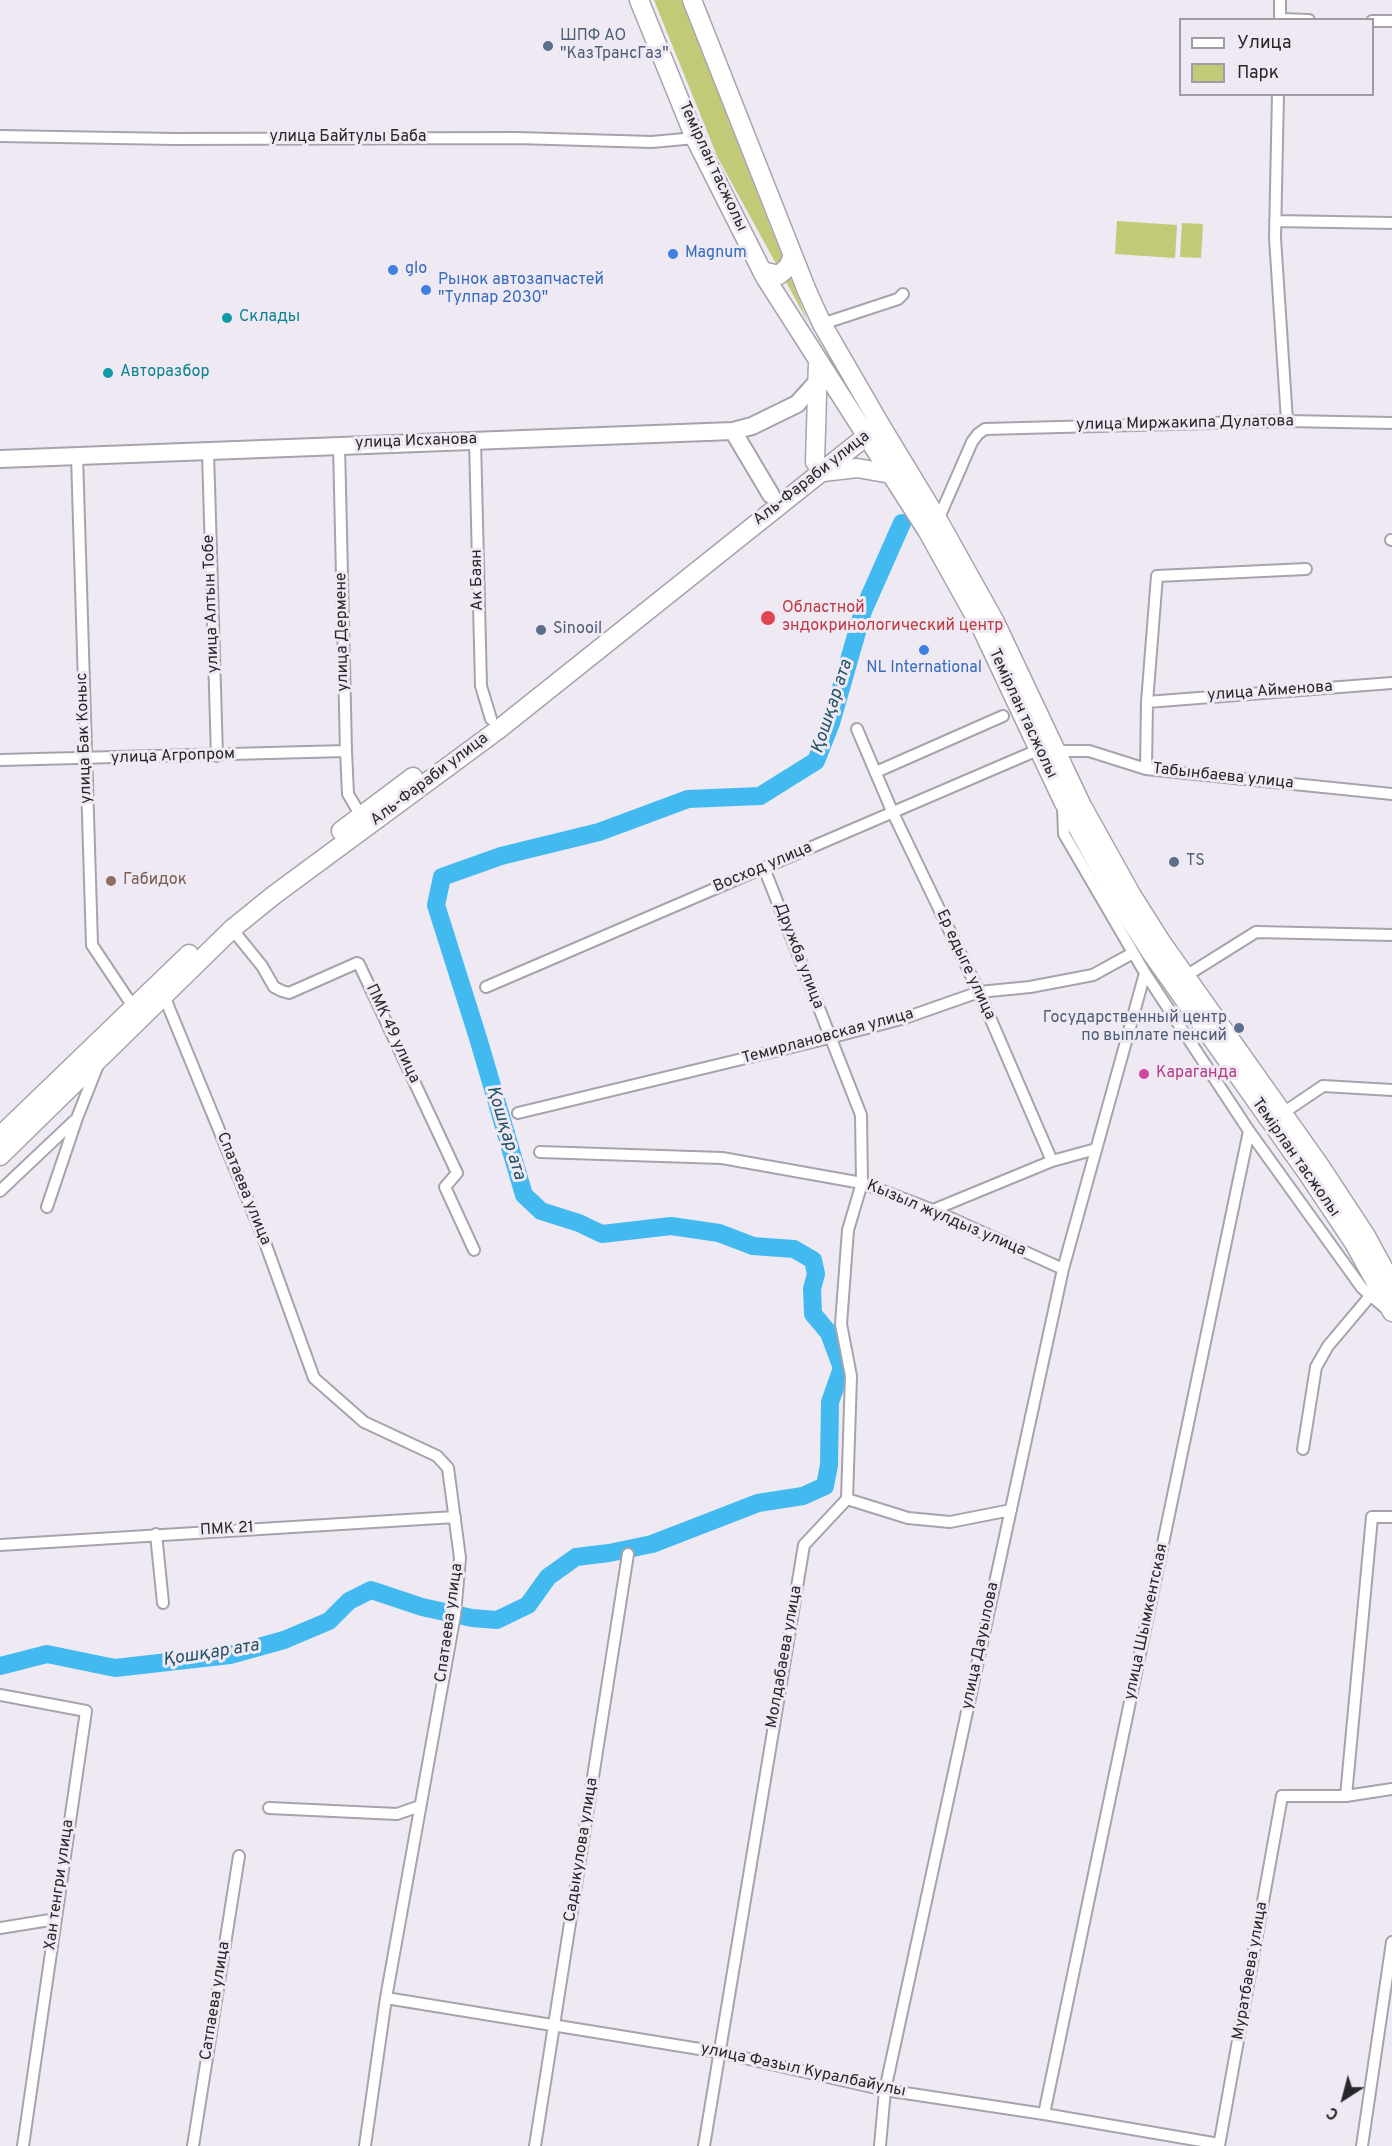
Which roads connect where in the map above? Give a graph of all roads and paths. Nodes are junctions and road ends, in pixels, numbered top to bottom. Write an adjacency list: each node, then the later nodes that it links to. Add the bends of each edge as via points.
1 (639, 0): 9 (main road, Темірлан тасжолы)
2 (692, 0): 12 (main road, Темірлан тасжолы)
3 (1280, 0): 4 (street)
4 (1280, 18)
5 (1374, 21): 6 (street)
6 (1392, 21)
7 (1278, 96): 10 (street)
8 (0, 136): 9 (street, улица Байтулы Баба, via 651,142)
9 (695, 138): 13 (main road, Темірлан тасжолы)
10 (1275, 221): 11 (street); 18 (street)
11 (1392, 223)
12 (793, 256): 13 (main road, via 779,276); 15 (main road, Темірлан тасжолы)
13 (762, 271): 16 (main road, Темірлан тасжолы)
14 (903, 294): 15 (street)
15 (822, 324): 20 (main road, Темірлан тасжолы)
16 (818, 362): 17 (main road); 20 (main road, Темірлан тасжолы)
17 (816, 383): 21 (main road, улица Исханова, via 797,404 752,426); 27 (main road)
18 (1287, 421): 19 (street, улица Миржакипа Дулатова); 30 (street, улица Миржакипа Дулатова, via 985,429 972,442)
19 (1392, 423)
20 (870, 426): 27 (main road, Аль-Фараби улица); 28 (main road, Темірлан тасжолы); 30 (main road, Темірлан тасжолы)
21 (733, 430): 22 (main road, улица Исханова); 29 (main road)
22 (475, 440): 23 (main road, улица Исханова); 35 (street, Ак Баян, via 481,686)
23 (339, 445): 24 (main road, улица Исханова); 38 (street, улица Дермене)
24 (207, 452): 25 (main road, улица Исханова); 39 (street, улица Алтын Тобе)
25 (77, 456): 26 (main road, улица Исханова); 40 (street, улица Бак Коныс)
26 (0, 459)
27 (819, 467): 28 (main road); 29 (main road, Аль-Фараби улица); 49 (main road, Аль-Фараби улица, via 780,504 499,729)
28 (891, 474): 37 (main road, Темірлан тасжолы, via 928,532)
29 (771, 495): 35 (main road, Аль-Фараби улица)
30 (938, 520): 37 (main road, Темірлан тасжолы, via 995,622)
31 (1306, 569): 33 (street, via 1157,576)
32 (1392, 683): 33 (street, улица Айменова)
33 (1147, 702): 42 (street)
34 (1003, 716): 43 (street)
35 (491, 719): 47 (main road, Аль-Фараби улица)
36 (857, 729): 43 (street, Ер едыге улица)
37 (1048, 750): 42 (street, Табынбаева улица, via 1089,751); 45 (main road, Темірлан тасжолы); 46 (street, Восход улица); 53 (main road, Темірлан тасжолы)
38 (346, 751): 39 (street, улица Агропром); 47 (street, улица Дермене, via 348,794)
39 (217, 756): 40 (street, улица Агропром)
40 (86, 759): 41 (street, улица Агропром); 57 (street, улица Бак Коныс, via 92,945)
41 (0, 760)
42 (1146, 769): 44 (street, Табынбаева улица)
43 (876, 772): 46 (street, Ер едыге улица)
44 (1392, 794)
45 (1063, 801): 51 (street, via 1064,834); 53 (main road, Темірлан тасжолы, via 1118,901)
46 (892, 812): 48 (street, Восход улица); 56 (street, Ер едыге улица)
47 (361, 816): 55 (main road, Аль-Фараби улица, via 266,885)
48 (765, 868): 54 (street, Восход улица); 58 (street, Дружба улица)
49 (232, 929): 55 (main road, Аль-Фараби улица); 74 (street, ПМК 49 улица, via 274,987 289,993 359,964 457,1173 445,1187)
50 (1392, 935): 53 (street, via 1256,932)
51 (1133, 953): 52 (street); 56 (street, Темирлановская улица, via 1093,975)
52 (1145, 973): 64 (street); 66 (street, улица Дауылова)
53 (1180, 980): 62 (main road, Темірлан тасжолы); 78 (main road, Темірлан тасжолы, via 1354,1244)
54 (486, 987)
55 (161, 988): 57 (main road, Аль-Фараби улица); 59 (main road, Аль-Фараби улица); 82 (street, Спатаева улица, via 263,1237 314,1378 364,1422 437,1456 448,1468)
56 (979, 992): 58 (street, Темирлановская улица, via 905,1018); 69 (street, Ер едыге улица)
57 (134, 1008): 65 (main road, Аль-Фараби улица)
58 (830, 1038): 61 (street, Темирлановская улица); 70 (street, Дружба улица, via 861,1115)
59 (101, 1056): 63 (street); 68 (main road, Аль-Фараби улица)
60 (1392, 1090): 62 (street, via 1323,1086)
61 (518, 1113)
62 (1283, 1113): 76 (main road, Темірлан тасжолы, via 1366,1236)
63 (76, 1118): 71 (street); 72 (street)
64 (1250, 1131): 77 (street, via 1362,1288); 101 (street, улица Шымкентская)
65 (0, 1136)
66 (1096, 1149): 69 (street); 75 (street, улица Дауылова)
67 (540, 1152): 70 (street, Кызыл жулдыз улица, via 722,1158)
68 (0, 1156)
69 (1052, 1161): 73 (street)
70 (862, 1183): 73 (street, Кызыл жулдыз улица); 80 (street, via 848,1230 841,1324 851,1376)
71 (0, 1191)
72 (47, 1207)
73 (933, 1210): 75 (street, Кызыл жулдыз улица)
74 (474, 1250)
75 (1063, 1269): 81 (street, улица Дауылова)
76 (1392, 1284)
77 (1371, 1295): 78 (street); 79 (street, via 1328,1346 1316,1367)
78 (1392, 1313)
79 (1303, 1449)
80 (847, 1499): 81 (street, via 908,1518 950,1522); 99 (street, Молдабаева улица, via 804,1545)
81 (1011, 1510): 100 (street, улица Дауылова)
82 (454, 1517): 84 (street, ПМК 21); 91 (street, Спатаева улица, via 460,1558 455,1614)
83 (1392, 1517): 90 (street, via 1372,1517)
84 (156, 1534): 85 (street, ПМК 21); 87 (street)
85 (0, 1545)
86 (628, 1554): 98 (street, Садыкулова улица)
87 (163, 1603)
88 (0, 1695): 94 (street, Хан тенгри улица, via 86,1711)
89 (1392, 1789): 90 (street)
90 (1346, 1796): 102 (street, Муратбаева улица, via 1282,1796)
91 (420, 1806): 92 (street, via 397,1814); 97 (street, Спатаева улица)
92 (269, 1808)
93 (239, 1856): 104 (street, Сатпаева улица)
94 (56, 1919): 95 (street); 103 (street, Хан тенгри улица)
95 (0, 1928)
96 (1392, 1942): 109 (street)
97 (386, 1998): 98 (street, улица Фазыл Куралбайулы); 105 (street, Спатаева улица)
98 (555, 2025): 99 (street, улица Фазыл Куралбайулы); 106 (street, Садыкулова улица)
99 (718, 2052): 100 (street, улица Фазыл Куралбайулы); 107 (street, Молдабаева улица)
100 (885, 2090): 101 (street, улица Фазыл Куралбайулы); 108 (street, улица Дауылова)
101 (1044, 2114): 102 (street, улица Фазыл Куралбайулы)
102 (1219, 2145)
103 (23, 2146)
104 (193, 2146)
105 (365, 2146)
106 (535, 2146)
107 (704, 2146)
108 (880, 2146)
109 (1362, 2146)

